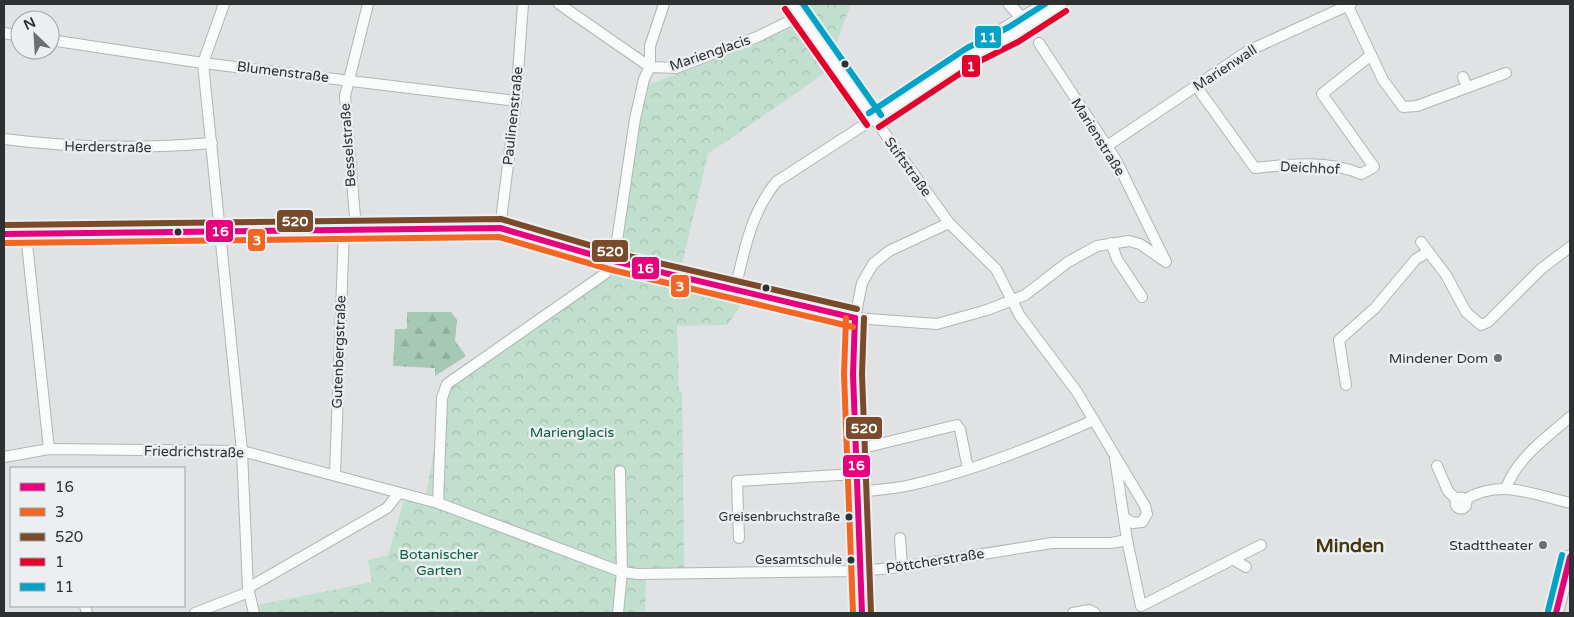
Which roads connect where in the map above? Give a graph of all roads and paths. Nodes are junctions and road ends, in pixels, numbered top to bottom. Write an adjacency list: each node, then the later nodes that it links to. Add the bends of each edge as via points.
1 (224, 4): 19 (street)
2 (368, 4): 22 (street, Besselstraße)
3 (523, 4): 24 (street, Paulinenstraße)
4 (559, 4): 20 (street)
5 (664, 4): 20 (street, via 650,46)
6 (792, 4): 12 (street, Stiftstraße)
7 (805, 4): 12 (street)
8 (1009, 4): 13 (street)
9 (1044, 4): 13 (street)
10 (1061, 4): 14 (street)
11 (1349, 4): 18 (street); 23 (street, Marienwall, via 1248,51)
12 (800, 16): 20 (street, Marienglacis, via 757,37 676,68); 25 (street, Stiftstraße)
13 (1021, 17): 14 (street); 17 (street, via 996,33)
14 (1038, 19): 17 (street)
15 (60, 41): 19 (street, Blumenstraße)
16 (1039, 43): 28 (street, Marienstraße)
17 (972, 55): 25 (street)
18 (1371, 55): 21 (street, via 1383,80 1403,107 1417,106 1465,82); 23 (street, Deichhof, via 1322,94 1374,167 1361,174 1306,165 1255,168)
19 (203, 62): 22 (street, Blumenstraße); 27 (street)
20 (650, 68): 40 (street, Marienglacis, via 636,112)
21 (1506, 73)
22 (347, 80): 24 (street, Blumenstraße); 31 (street, Besselstraße, via 344,113)
23 (1196, 86): 28 (street, Marienwall)
24 (516, 101): 30 (street, Paulinenstraße)
25 (874, 120): 29 (street, Stiftstraße); 41 (street, via 776,182 762,199 753,219)
26 (4, 139): 27 (street, Herderstraße, via 109,148)
27 (212, 143): 33 (street)
28 (1107, 146): 37 (street, Marienstraße, via 1166,262 1140,244 1129,241)
29 (949, 223): 43 (street, Stiftstraße, via 996,269); 44 (street, via 889,251 873,264 862,283)
30 (500, 228): 31 (street); 40 (street)
31 (356, 229): 32 (street)
32 (344, 230): 33 (street); 56 (street, Gutenbergstraße)
33 (220, 232): 35 (street); 50 (street)
34 (4, 234): 35 (street)
35 (26, 234): 48 (street)
36 (1421, 242): 39 (street)
37 (1111, 243): 42 (street, via 1117,259); 43 (street, via 1081,253 1037,287)
38 (1570, 247): 39 (street, via 1544,266 1488,322 1481,325 1466,312 1446,275)
39 (1428, 252): 45 (street, via 1416,259 1375,308 1339,340)
40 (612, 260): 41 (street); 61 (street, Marienglacis, via 606,273 448,384 442,398)
41 (735, 289): 44 (street)
42 (1142, 297)
43 (1012, 300): 44 (street, via 937,324); 47 (street, Stiftstraße, via 1028,328 1077,392)
44 (855, 318): 49 (street)
45 (1346, 385)
46 (1570, 417): 58 (street, via 1525,456 1516,466)
47 (1094, 420): 51 (street, Stiftstraße); 54 (street)
48 (49, 449): 50 (street, Friedrichstraße); 52 (street, Friedrichstraße)
49 (855, 450): 54 (street, via 958,427); 57 (street)
50 (242, 451): 56 (street, Friedrichstraße); 75 (street)
51 (1114, 452): 63 (street); 63 (street, Stiftstraße, via 1145,506 1146,518 1138,523)
52 (4, 456)
53 (1437, 466): 58 (street, via 1448,491 1461,500 1488,489)
54 (968, 469): 59 (street, via 908,486)
55 (620, 471): 73 (street)
56 (335, 474): 60 (street, Friedrichstraße)
57 (856, 474): 59 (street); 64 (street, via 737,481)
58 (1506, 488): 62 (street)
59 (858, 492): 72 (street)
60 (398, 494): 61 (street, Friedrichstraße); 75 (street, via 386,508)
61 (438, 503): 73 (street)
62 (1570, 503)
63 (1125, 518): 66 (street)
64 (739, 538)
65 (900, 538): 71 (street)
66 (1127, 540): 69 (street, via 1141,606); 71 (street, Pöttcherstraße, via 1032,545)
67 (1261, 545): 69 (street)
68 (1570, 557): 74 (main road)
69 (1234, 560): 70 (street)
70 (1246, 567)
71 (902, 568): 72 (street, Pöttcherstraße)
72 (860, 571): 73 (street, Pöttcherstraße); 79 (street)
73 (622, 572): 78 (street)
74 (1567, 587): 82 (main road)
75 (248, 590): 76 (street); 77 (street)
76 (195, 613)
77 (254, 613)
78 (618, 613)
79 (862, 613)
80 (1073, 613): 81 (street, via 1089,610)
81 (1095, 613)
82 (1556, 613)

